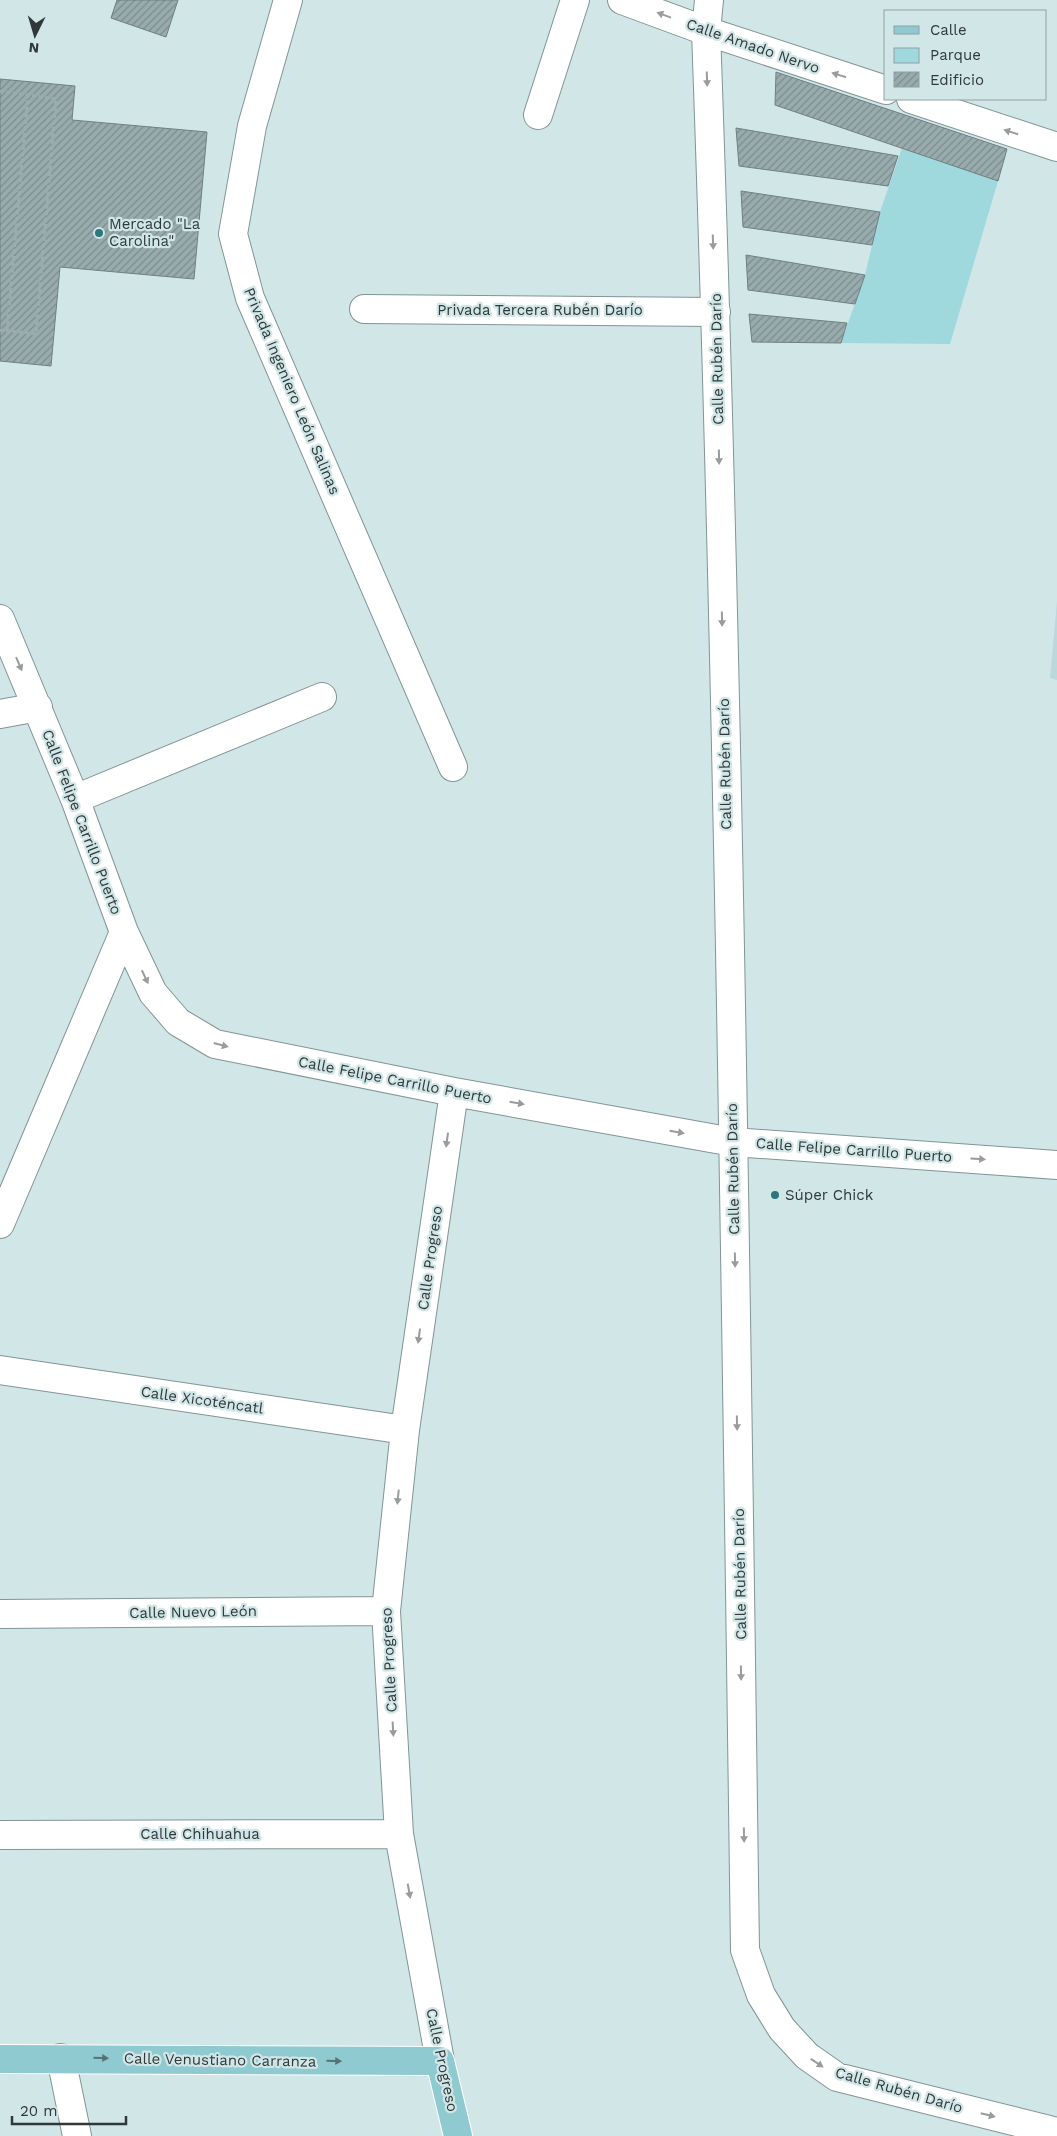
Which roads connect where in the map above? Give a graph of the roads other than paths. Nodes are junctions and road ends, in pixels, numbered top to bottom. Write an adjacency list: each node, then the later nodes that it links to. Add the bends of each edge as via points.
1 (288, 0): 16 (street, Privada Ingeniero León Salinas, via 252,126 233,234 250,298)
2 (575, 0): 8 (street)
3 (622, 0): 5 (street, Calle Amado Nervo, one-way to 3)
4 (709, 0): 5 (street, Calle Rubén Darío)
5 (706, 31): 6 (street, Calle Amado Nervo, one-way to 5); 11 (street, Calle Rubén Darío, one-way to 11)
6 (884, 89)
7 (914, 100): 9 (street, one-way to 7)
8 (538, 115)
9 (1057, 147)
10 (364, 309): 11 (street, Privada Tercera Rubén Darío)
11 (716, 312): 20 (street, Calle Rubén Darío, one-way to 20)
12 (0, 619): 14 (street, Calle Felipe Carrillo Puerto, one-way to 14)
13 (322, 697): 17 (street)
14 (38, 707): 15 (street); 17 (street, Calle Felipe Carrillo Puerto)
15 (0, 714)
16 (453, 767)
17 (75, 799): 18 (street, Calle Felipe Carrillo Puerto)
18 (124, 932): 19 (street, Calle Felipe Carrillo Puerto, one-way to 19, via 153,994 178,1022 215,1044); 22 (street)
19 (454, 1092): 20 (street, Calle Felipe Carrillo Puerto, one-way to 20); 24 (street, Calle Progreso, one-way to 24)
20 (733, 1142): 21 (street, Calle Felipe Carrillo Puerto, one-way to 21); 32 (street, Calle Rubén Darío, one-way to 32, via 745,1950 761,1995 782,2029 807,2056 837,2077)
21 (1057, 1165)
22 (0, 1224)
23 (0, 1370): 24 (street, Calle Xicoténcatl)
24 (405, 1430): 25 (street, Calle Progreso, one-way to 25)
25 (386, 1611): 26 (street, Calle Nuevo León); 28 (street, Calle Progreso, one-way to 28)
26 (0, 1614)
27 (0, 1834): 28 (street, Calle Chihuahua)
28 (399, 1834): 31 (street, Calle Progreso, one-way to 31)
29 (61, 2058): 30 (main road, Calle Venustiano Carranza); 31 (main road, Calle Venustiano Carranza, one-way to 31); 33 (street)
30 (0, 2059)
31 (440, 2062): 34 (main road, Calle Progreso)
32 (1057, 2132)
33 (77, 2136)
34 (458, 2136)

